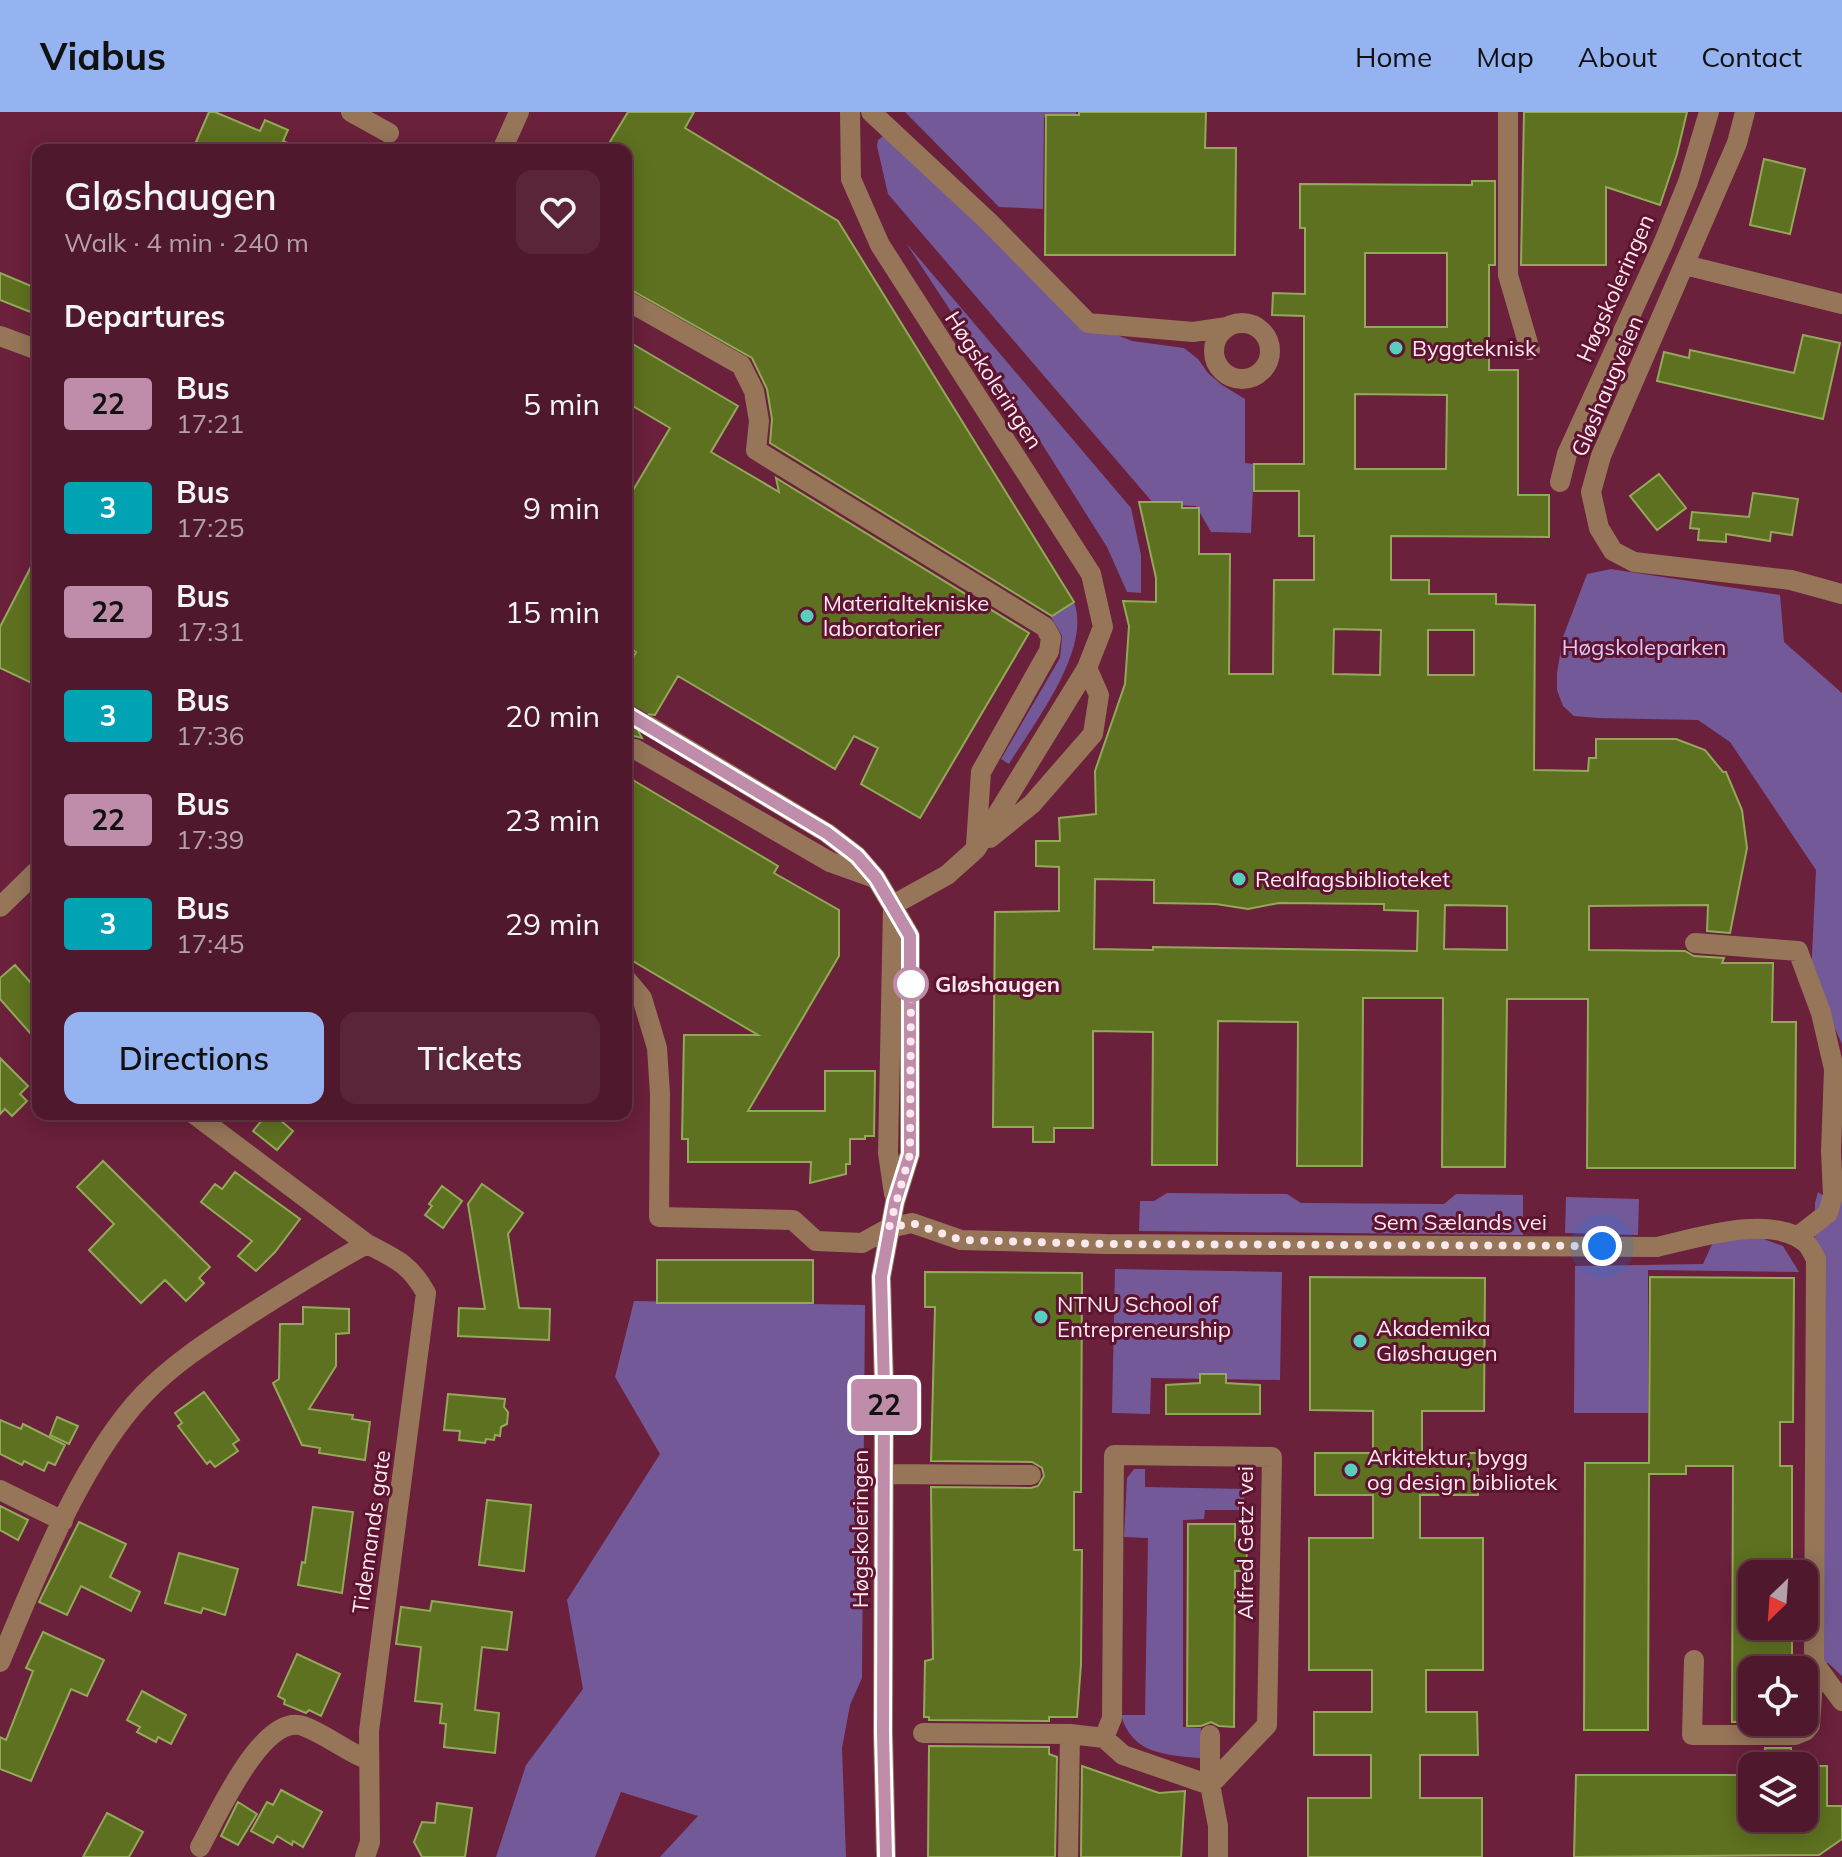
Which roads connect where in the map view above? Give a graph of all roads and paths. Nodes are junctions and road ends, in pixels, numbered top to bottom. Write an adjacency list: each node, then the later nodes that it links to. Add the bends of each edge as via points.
1 (351, 112): 8 (street)
2 (519, 112): 9 (street)
3 (850, 112): 19 (street, Høgskoleringen, via 851,179 880,245 1091,574 1103,627)
4 (871, 112): 13 (street, via 1088,323 1193,332)
5 (1508, 112): 16 (street, via 1508,275)
6 (1709, 112): 17 (street, Høgskoleringen, via 1688,182 1567,454)
7 (1745, 112): 10 (street, Gløshaugveien)
8 (389, 133)
9 (505, 144)
10 (1685, 265): 12 (street); 18 (street, Gløshaugveien, via 1601,456 1591,492 1599,528 1613,551 1634,562 1791,580)
11 (632, 303): 22 (street, via 741,365 754,391 756,450 1045,627 1051,638 1049,651 981,772)
12 (1842, 304)
13 (1227, 327)
14 (0, 336): 15 (street)
15 (32, 348)
16 (1530, 350)
17 (1560, 482)
18 (1842, 594)
19 (1087, 668): 22 (street, Høgskoleringen); 22 (street, Høgskoleringen, via 1099,695 1093,734 1032,804)
20 (649, 726): 24 (street, via 827,833)
21 (635, 749): 24 (street, via 830,862)
22 (976, 849): 25 (street, Høgskoleringen, via 947,875)
23 (32, 876): 26 (street)
24 (876, 878): 25 (street)
25 (893, 905): 30 (street, Høgskoleringen, via 910,936 910,1154)
26 (0, 907)
27 (1695, 943): 31 (street, via 1798,951 1821,1013 1834,1069 1833,1195 1828,1213)
28 (632, 986): 30 (street, via 642,998 657,1048 659,1217 793,1220 816,1241 862,1243)
29 (202, 1120): 32 (street, Tidemands gate)
30 (889, 1228): 31 (street, Sem Sælands vei, via 912,1223 961,1240 1133,1245 1657,1247 1711,1234 1774,1228); 33 (street, Høgskoleringen, via 881,1277)
31 (1797, 1237): 38 (street, via 1816,1259)
32 (367, 1244): 36 (street, via 309,1275 180,1360 110,1436); 48 (street, Tidemands gate, via 402,1262 426,1293)
33 (884, 1474): 34 (street); 52 (street, Høgskoleringen)
34 (1031, 1475)
35 (0, 1490): 36 (street)
36 (63, 1521): 37 (street)
37 (6, 1631): 40 (street)
38 (1814, 1656)
39 (1694, 1660): 46 (street, via 1692,1735)
40 (0, 1662)
41 (1818, 1668): 42 (street)
42 (1842, 1701)
43 (923, 1733): 44 (street)
44 (1070, 1734): 47 (street); 53 (street)
45 (1210, 1735): 49 (street)
46 (1738, 1735)
47 (1104, 1738): 49 (street, via 1123,1755); 49 (street, Alfred Getz' vei, via 1112,1718 1114,1455 1272,1457 1267,1725)
48 (369, 1760): 50 (street, via 301,1725 283,1725 247,1762); 51 (street, Tidemands gate, via 370,1842)
49 (1210, 1785): 54 (street)
50 (200, 1847)
51 (365, 1857)
52 (886, 1857)
53 (1068, 1857)
54 (1218, 1857)

